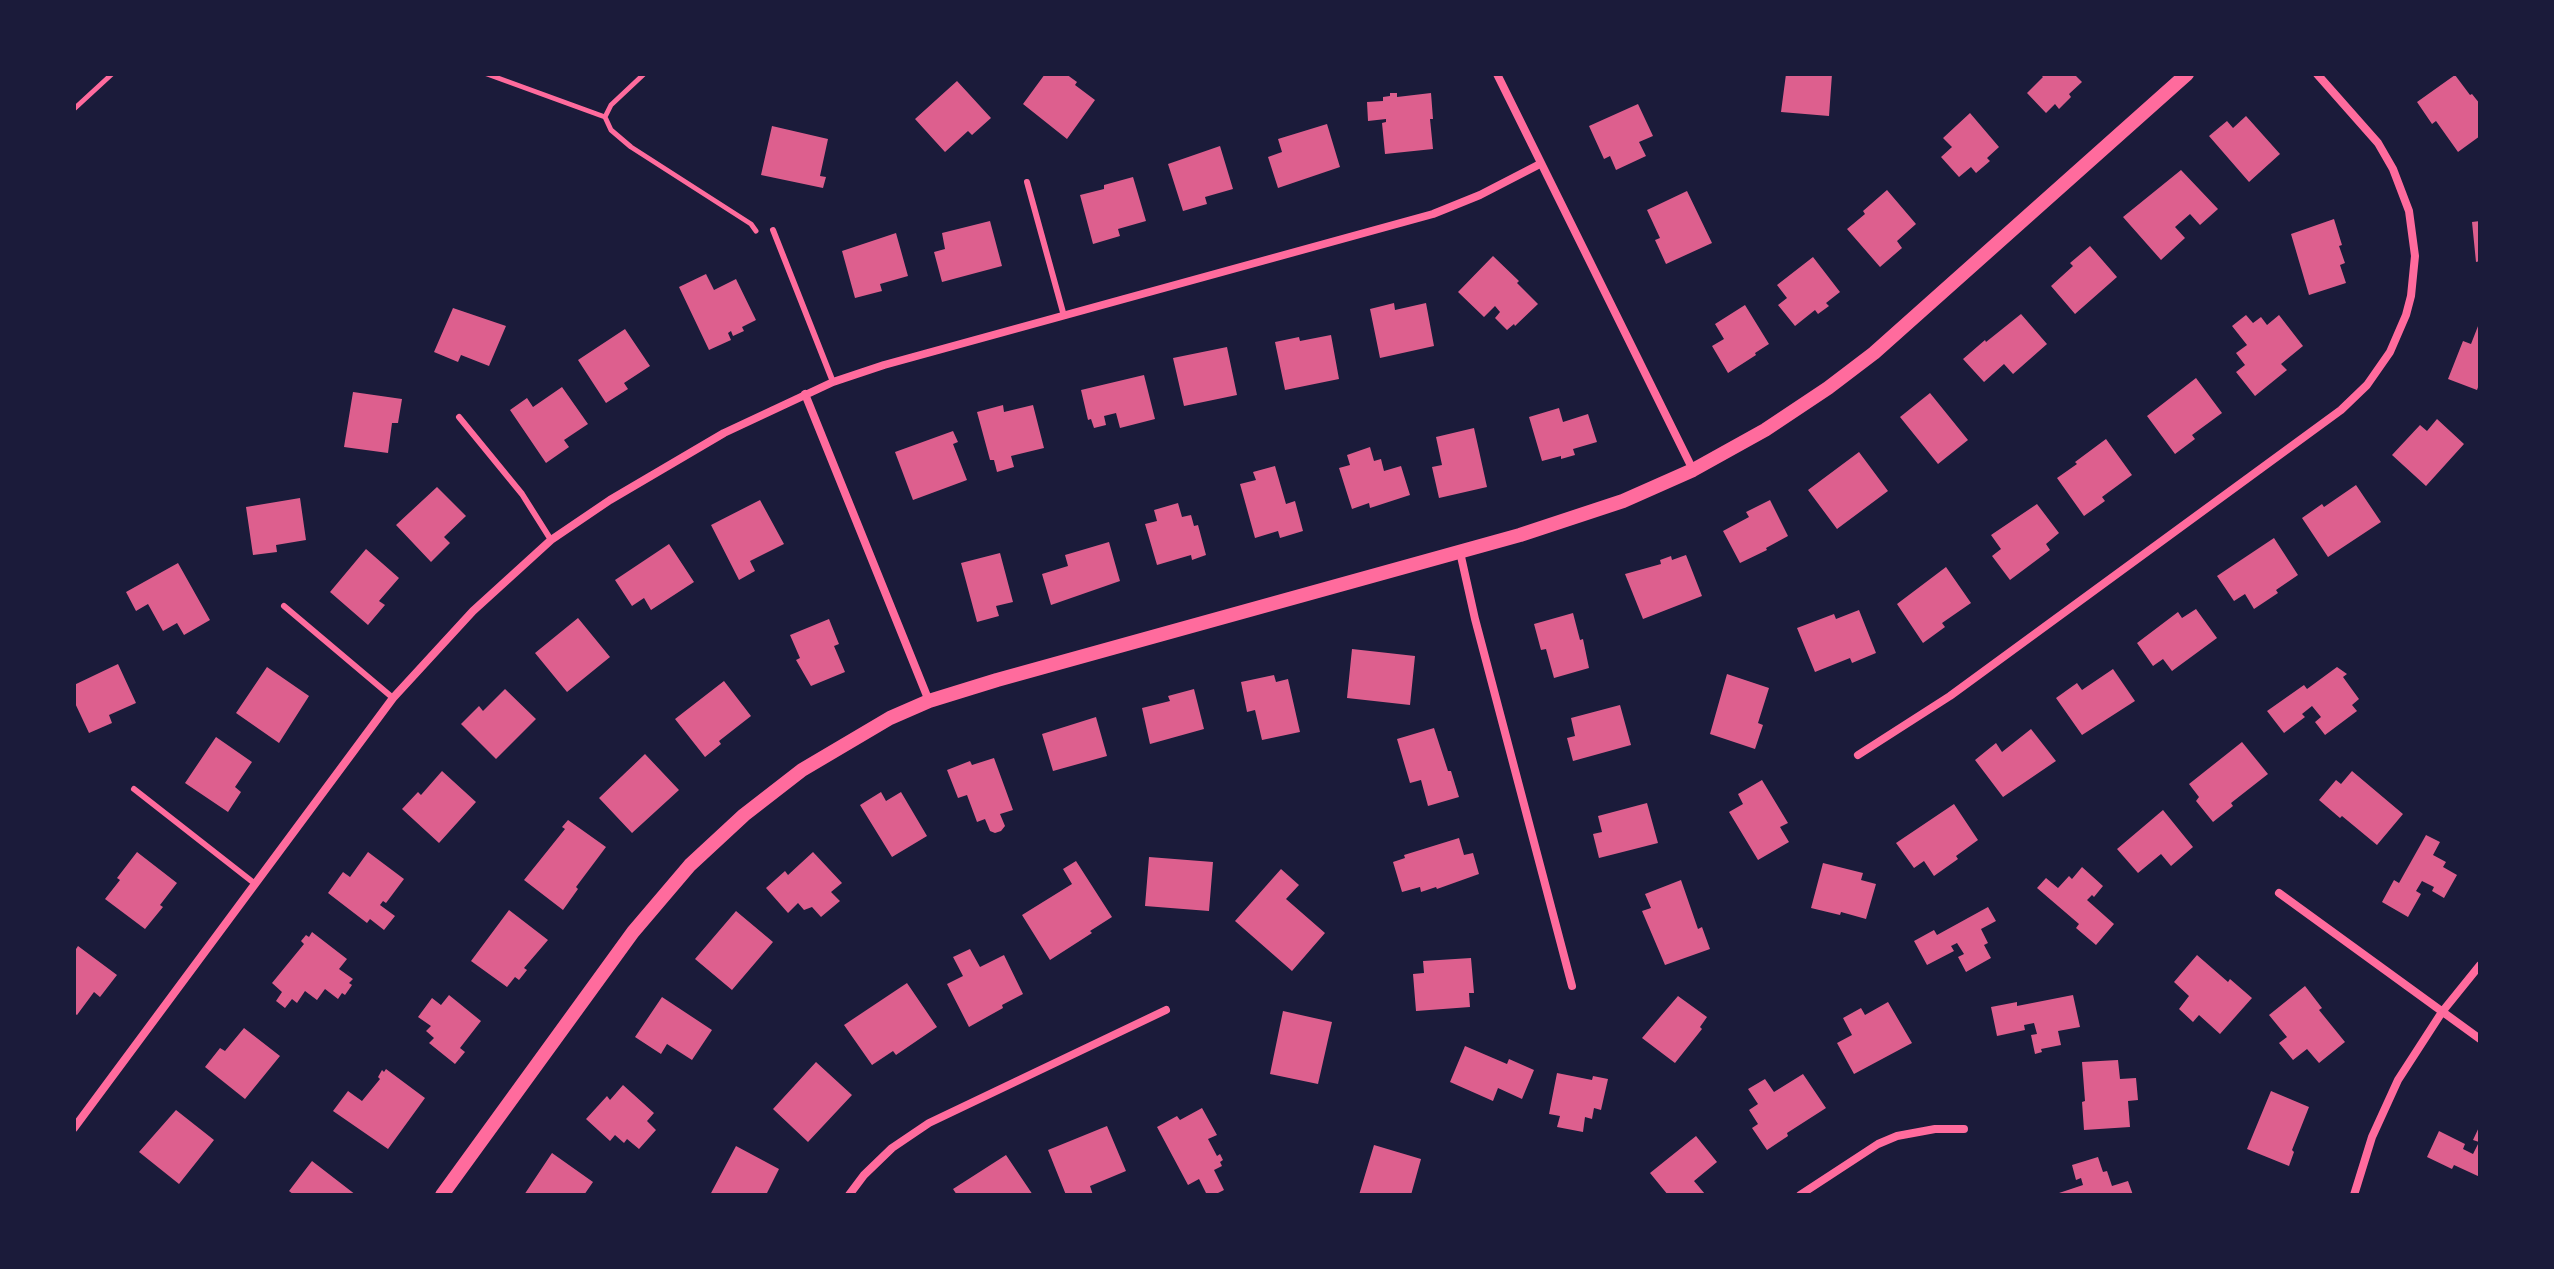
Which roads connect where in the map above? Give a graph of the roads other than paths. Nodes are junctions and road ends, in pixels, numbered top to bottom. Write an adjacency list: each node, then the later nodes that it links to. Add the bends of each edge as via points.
1 (1497, 74): 4 (street)
2 (2187, 74): 11 (street, via 1874,353 1765,430)
3 (2317, 74): 17 (street, via 2378,143 2409,211 2415,256 2411,296 2390,352 2341,410 1950,696)
4 (1540, 164): 7 (street, via 1433,214); 11 (street)
5 (1027, 182): 7 (lane)
6 (773, 230): 8 (lane)
7 (1064, 316): 8 (street)
8 (833, 382): 9 (street)
9 (805, 394): 12 (street, via 724,433); 16 (street)
10 (459, 417): 12 (lane, via 522,494)
11 (1693, 470): 13 (street, via 1623,501)
12 (551, 540): 15 (street, via 473,611)
13 (1460, 552): 16 (street); 22 (street)
14 (284, 606): 15 (lane)
15 (393, 698): 19 (street)
16 (929, 701): 28 (street, via 802,770 690,865 633,932)
17 (1858, 755)
18 (134, 789): 19 (lane)
19 (254, 883): 26 (street)
20 (2279, 893): 24 (street)
21 (2480, 965): 24 (street)
22 (1572, 986)
23 (1166, 1010): 29 (street, via 929,1123 892,1148)
24 (2442, 1012): 25 (street); 31 (street, via 2398,1080)
25 (2480, 1039)
26 (75, 1125)
27 (1964, 1129): 30 (street, via 1897,1136)
28 (442, 1195)
29 (849, 1195)
30 (1800, 1195)
31 (2354, 1195)

